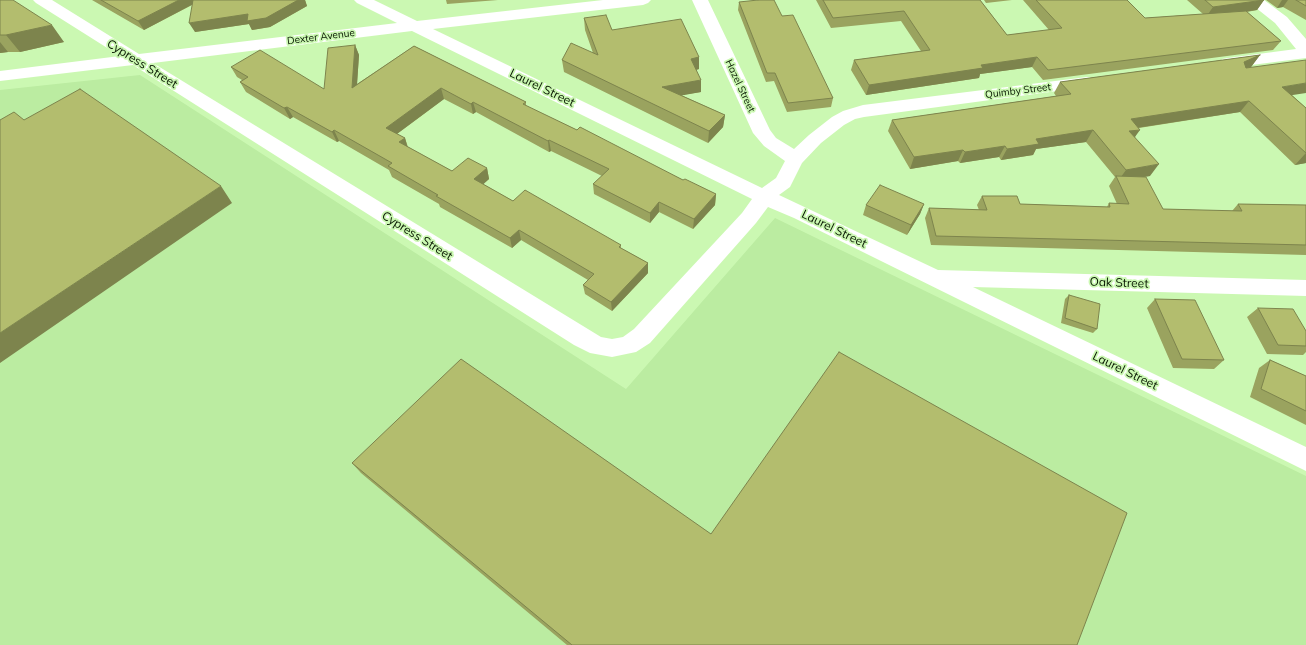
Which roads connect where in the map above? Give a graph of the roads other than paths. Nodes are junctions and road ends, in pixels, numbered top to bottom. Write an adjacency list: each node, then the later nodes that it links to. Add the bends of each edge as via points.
1 (41, 0): 8 (street, Cypress Street)
2 (362, 0): 6 (street, Laurel Street)
3 (643, 0): 6 (street, Dexter Avenue)
4 (700, 0): 12 (street, Hazel Street, via 762,134)
5 (1254, 0): 7 (street, via 1281,20)
6 (414, 26): 8 (street, Dexter Avenue); 13 (street, Laurel Street)
7 (1306, 53): 9 (street)
8 (134, 59): 10 (street, Dexter Avenue); 13 (street, Cypress Street, via 598,346 612,348 628,345 642,336 749,218)
9 (1211, 66)
10 (0, 76)
11 (1100, 80): 12 (street, Quimby Street, via 863,111 838,121 815,139)
12 (796, 159): 13 (street, Quimby Street, via 783,182)
13 (764, 197): 14 (street, Laurel Street)
14 (932, 278): 15 (street, Oak Street); 16 (street, Laurel Street)
15 (1306, 288)
16 (1306, 459)

